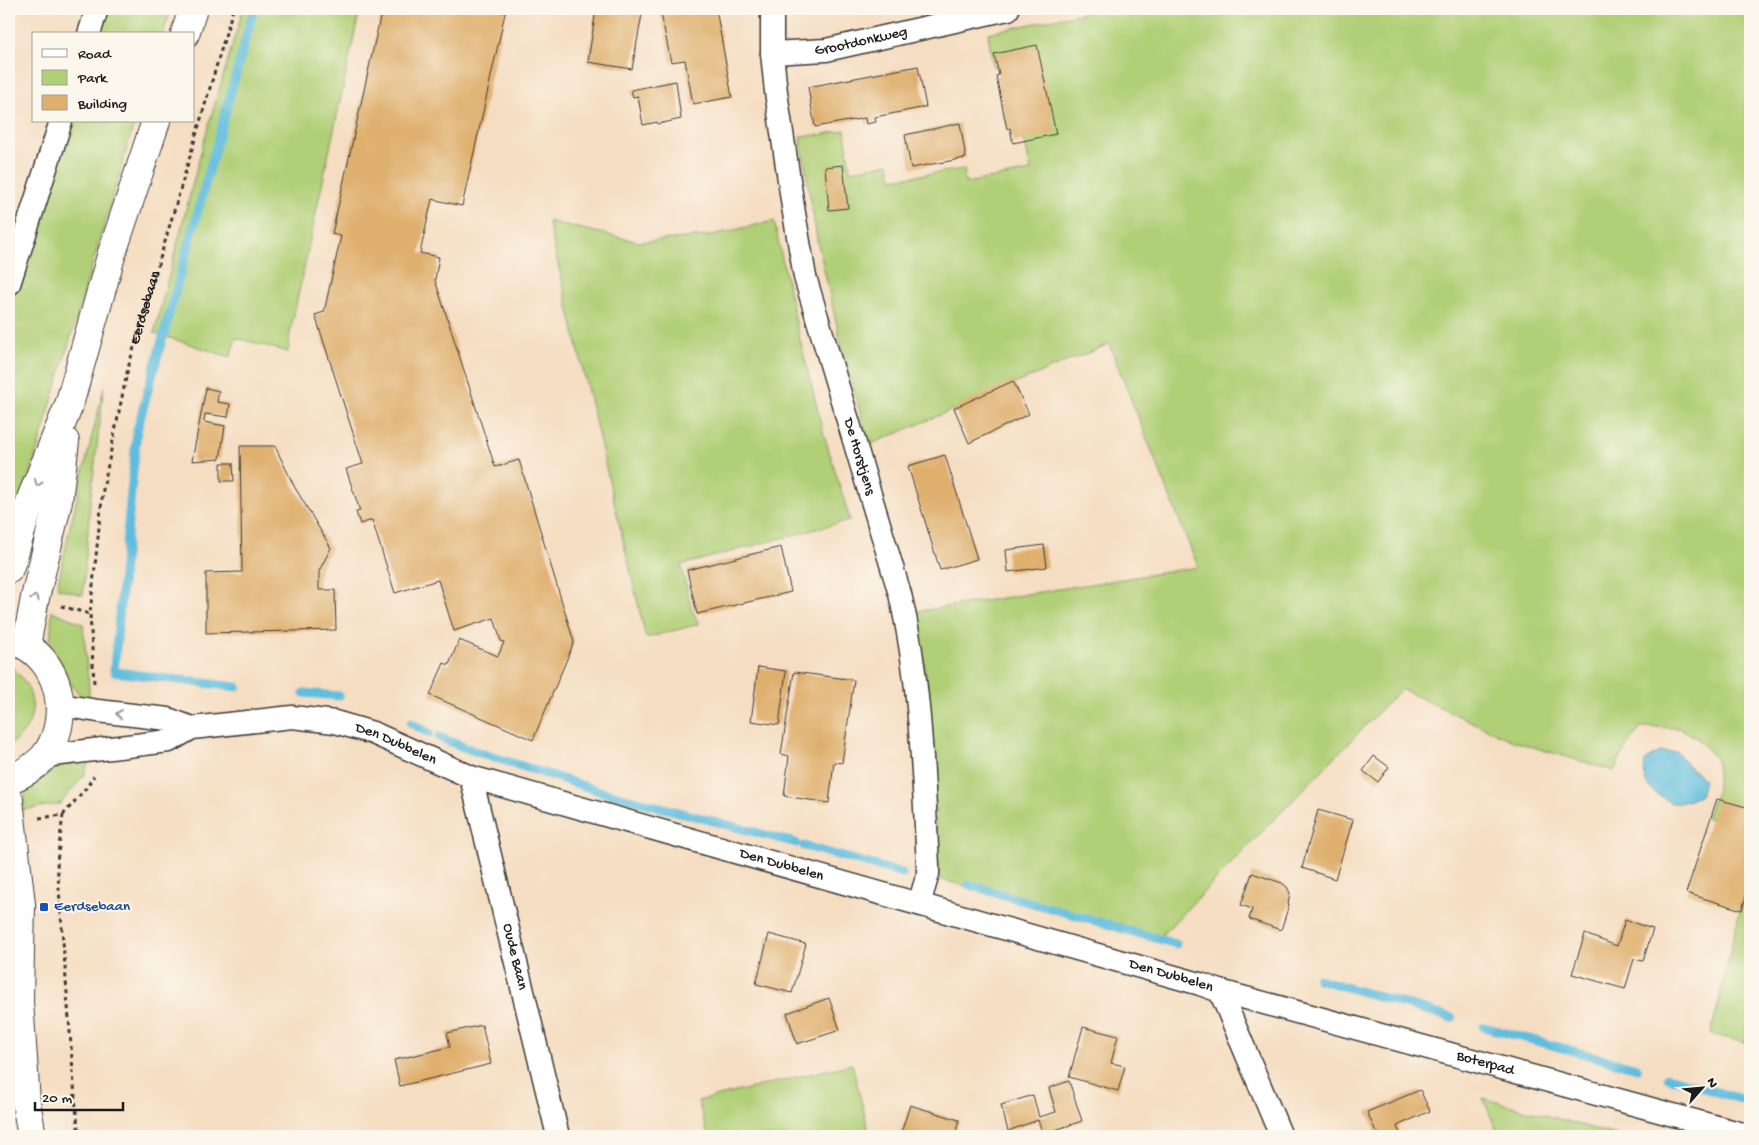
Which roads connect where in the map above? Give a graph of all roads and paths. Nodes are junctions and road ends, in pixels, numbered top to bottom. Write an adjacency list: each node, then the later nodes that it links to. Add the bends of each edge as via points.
1 (97, 9): 6 (street)
2 (193, 9): 7 (main road)
3 (233, 9): 15 (path, Eerdsebaan, via 128,368 103,489 90,614)
4 (772, 9): 8 (street, De Horstjens)
5 (1008, 9): 8 (street, Grootdonkweg, via 826,50)
6 (90, 32)
7 (186, 32)
8 (772, 53): 24 (street, De Horstjens, via 805,277 900,594 907,627 913,662 928,865)
9 (61, 122): 11 (street)
10 (156, 122): 12 (main road, via 111,256)
11 (9, 284)
12 (69, 405): 13 (main road, one-way to 13, via 32,496); 14 (main road, one-way to 12, via 35,598 58,500)
13 (9, 569)
14 (17, 642): 16 (main road, via 44,662 56,682)
15 (95, 688)
16 (61, 705): 17 (street, Den Dubbelen, one-way to 16, via 168,719); 19 (main road, via 57,732)
17 (192, 728): 18 (street, Den Dubbelen, via 169,741); 20 (street, Den Dubbelen, via 283,718 319,719 373,733)
18 (96, 749): 19 (street, Den Dubbelen); 23 (path, via 97,767 92,779)
19 (44, 756): 21 (main road, via 28,771)
20 (471, 777): 24 (street, Den Dubbelen); 30 (street, Oude Baan)
21 (9, 780)
22 (10, 811): 23 (path); 27 (main road, via 22,920)
23 (63, 815): 29 (path, via 57,862)
24 (919, 904): 26 (street, Den Dubbelen)
25 (9, 976): 27 (main road)
26 (1220, 991): 31 (street, Den Dubbelen); 32 (street, Boterpad)
27 (18, 1001): 28 (main road)
28 (32, 1136)
29 (79, 1136)
30 (558, 1136)
31 (1281, 1136)
32 (1750, 1136)

